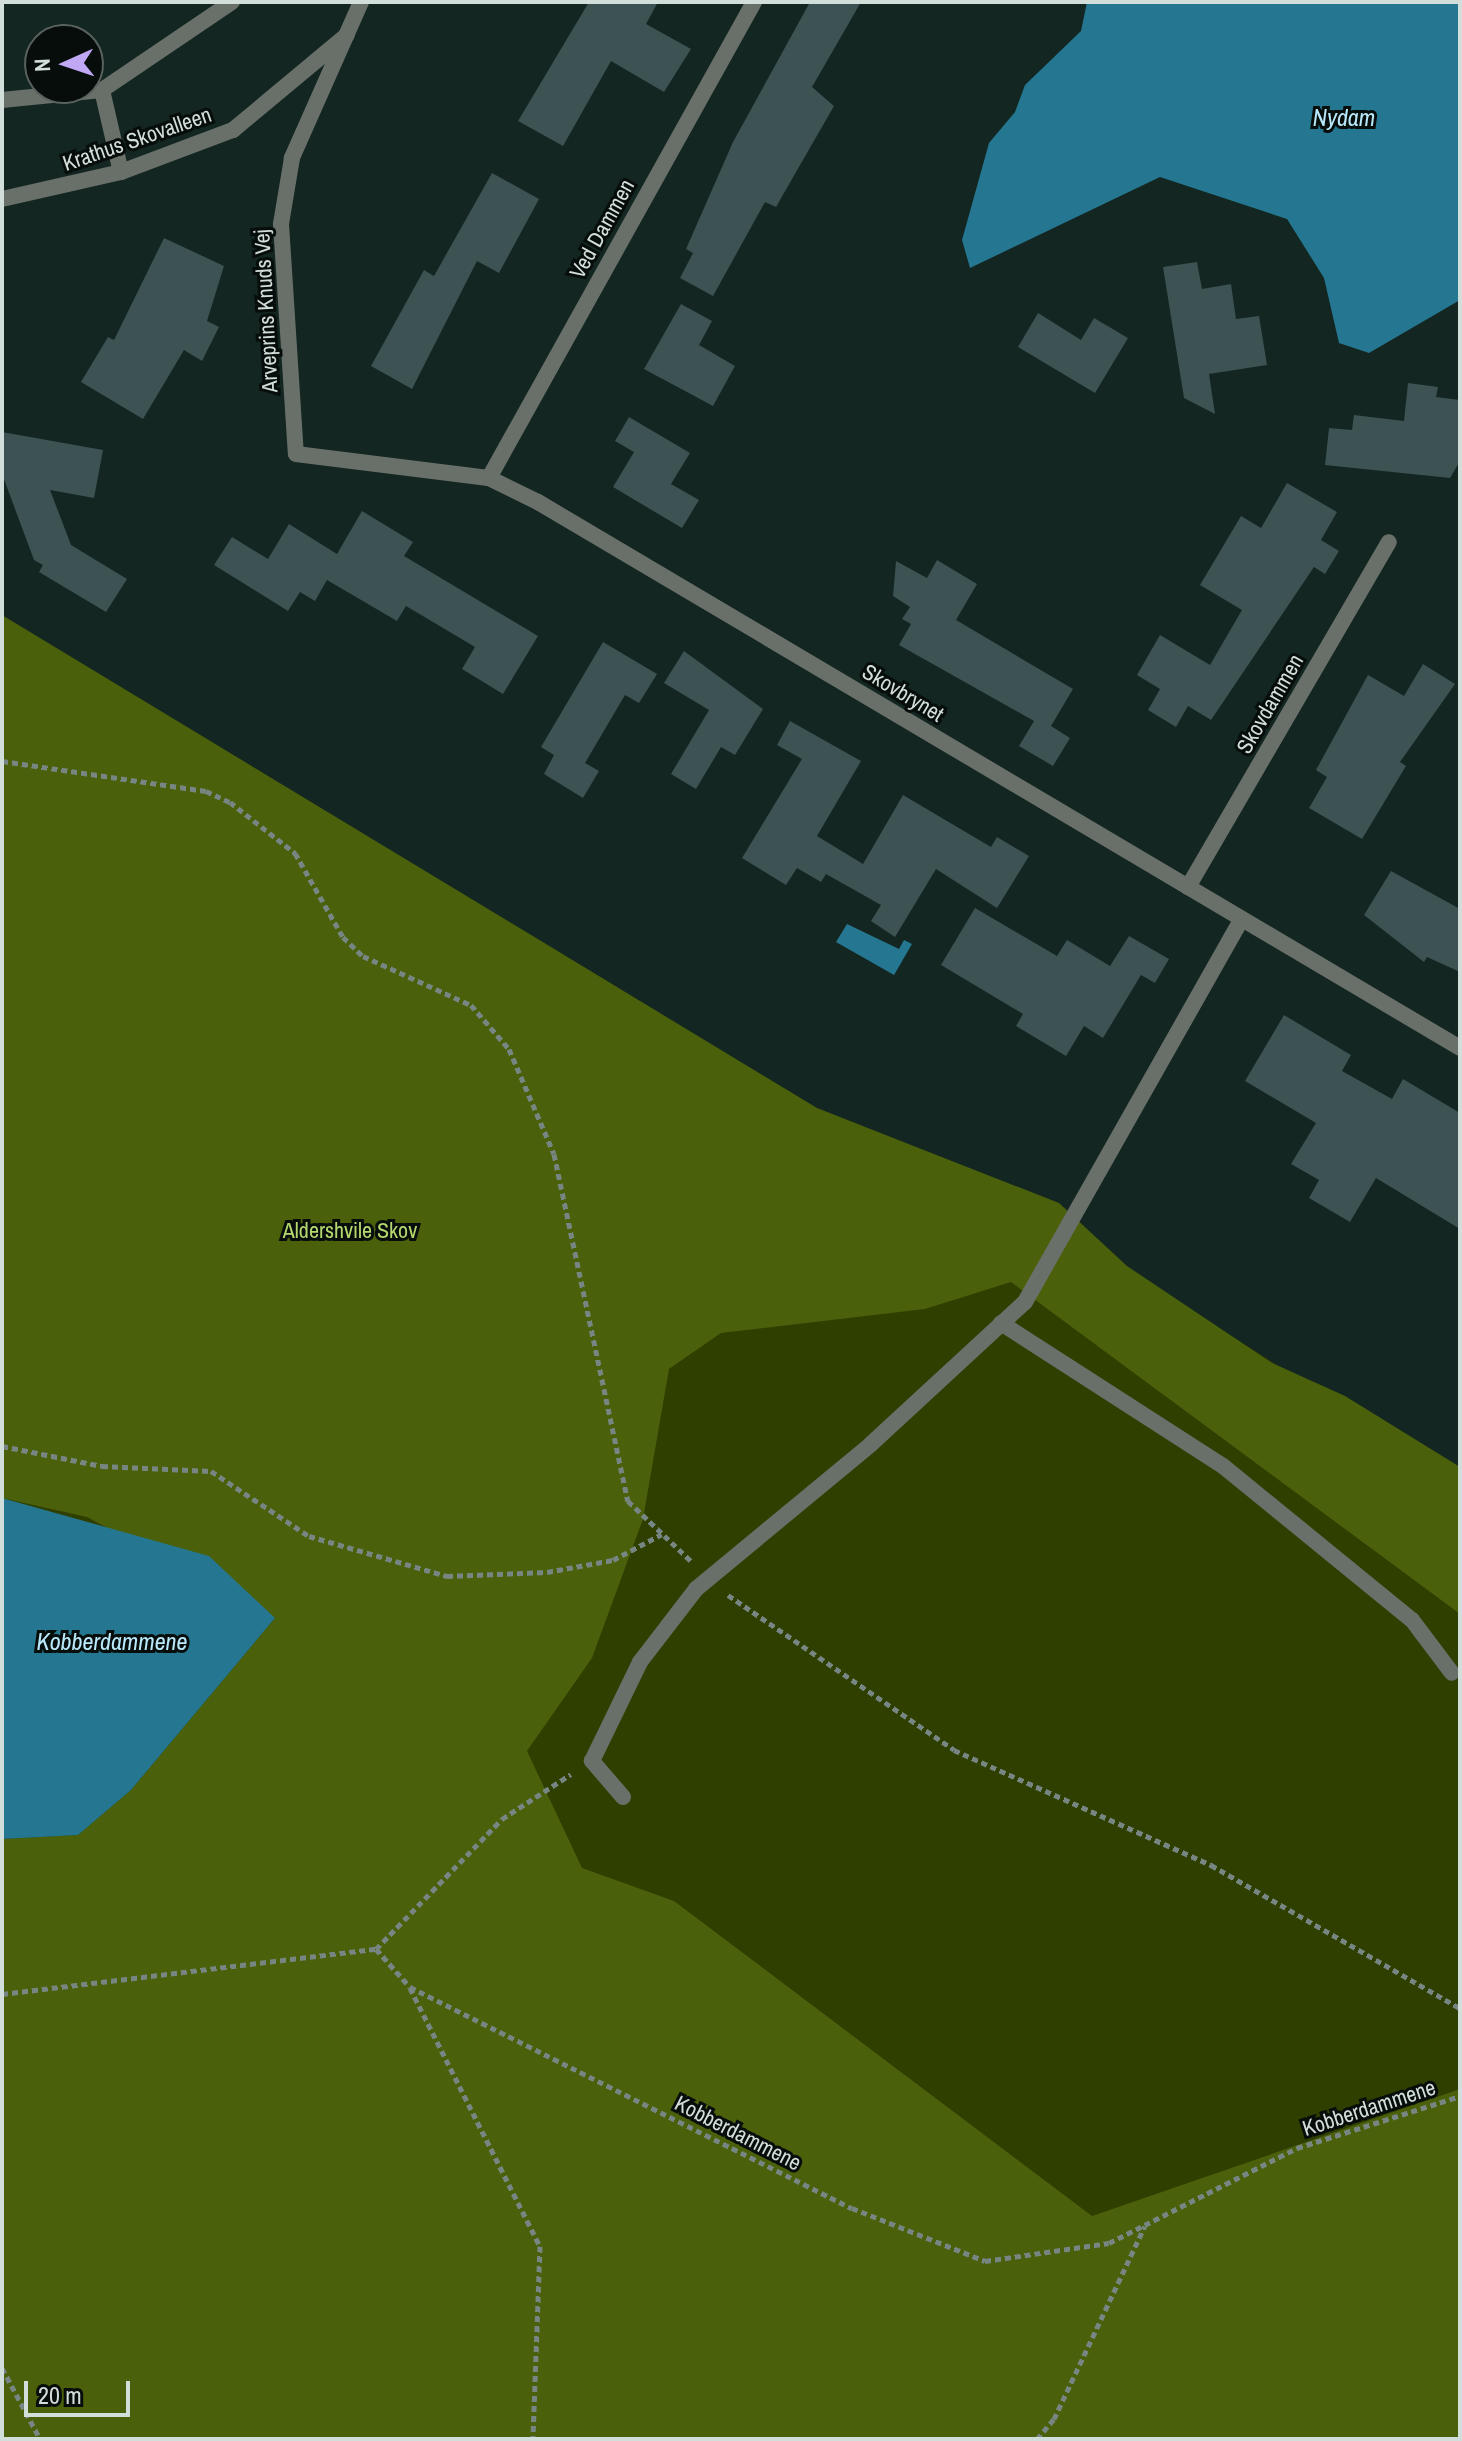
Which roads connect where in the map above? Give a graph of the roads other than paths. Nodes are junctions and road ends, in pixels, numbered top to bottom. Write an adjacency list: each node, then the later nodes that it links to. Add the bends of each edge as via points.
1 (232, 2): 5 (street)
2 (361, 2): 4 (street, Arveprins Knuds Vej)
3 (754, 2): 12 (street, Ved Dammen)
4 (349, 34): 9 (street, Krathus Skovalleen, via 233,130); 11 (street, Arveprins Knuds Vej, via 292,158 281,224)
5 (104, 89)
6 (24, 98): 8 (street)
7 (104, 99): 9 (street)
8 (2, 100)
9 (121, 172): 10 (street, Krathus Skovalleen)
10 (2, 199)
11 (296, 454): 12 (street, Skovbrynet)
12 (489, 478): 14 (street, Skovbrynet)
13 (1389, 542): 14 (street, Skovdammen)
14 (1188, 887): 15 (street, Skovbrynet)
15 (1242, 919): 16 (street, Skovbrynet); 17 (street, via 1025,1302)
16 (1460, 1048)
17 (1001, 1323): 18 (street, via 1223,1466 1412,1620); 19 (street, via 709,1578 640,1662 592,1761)
18 (1452, 1673)
19 (623, 1797)

